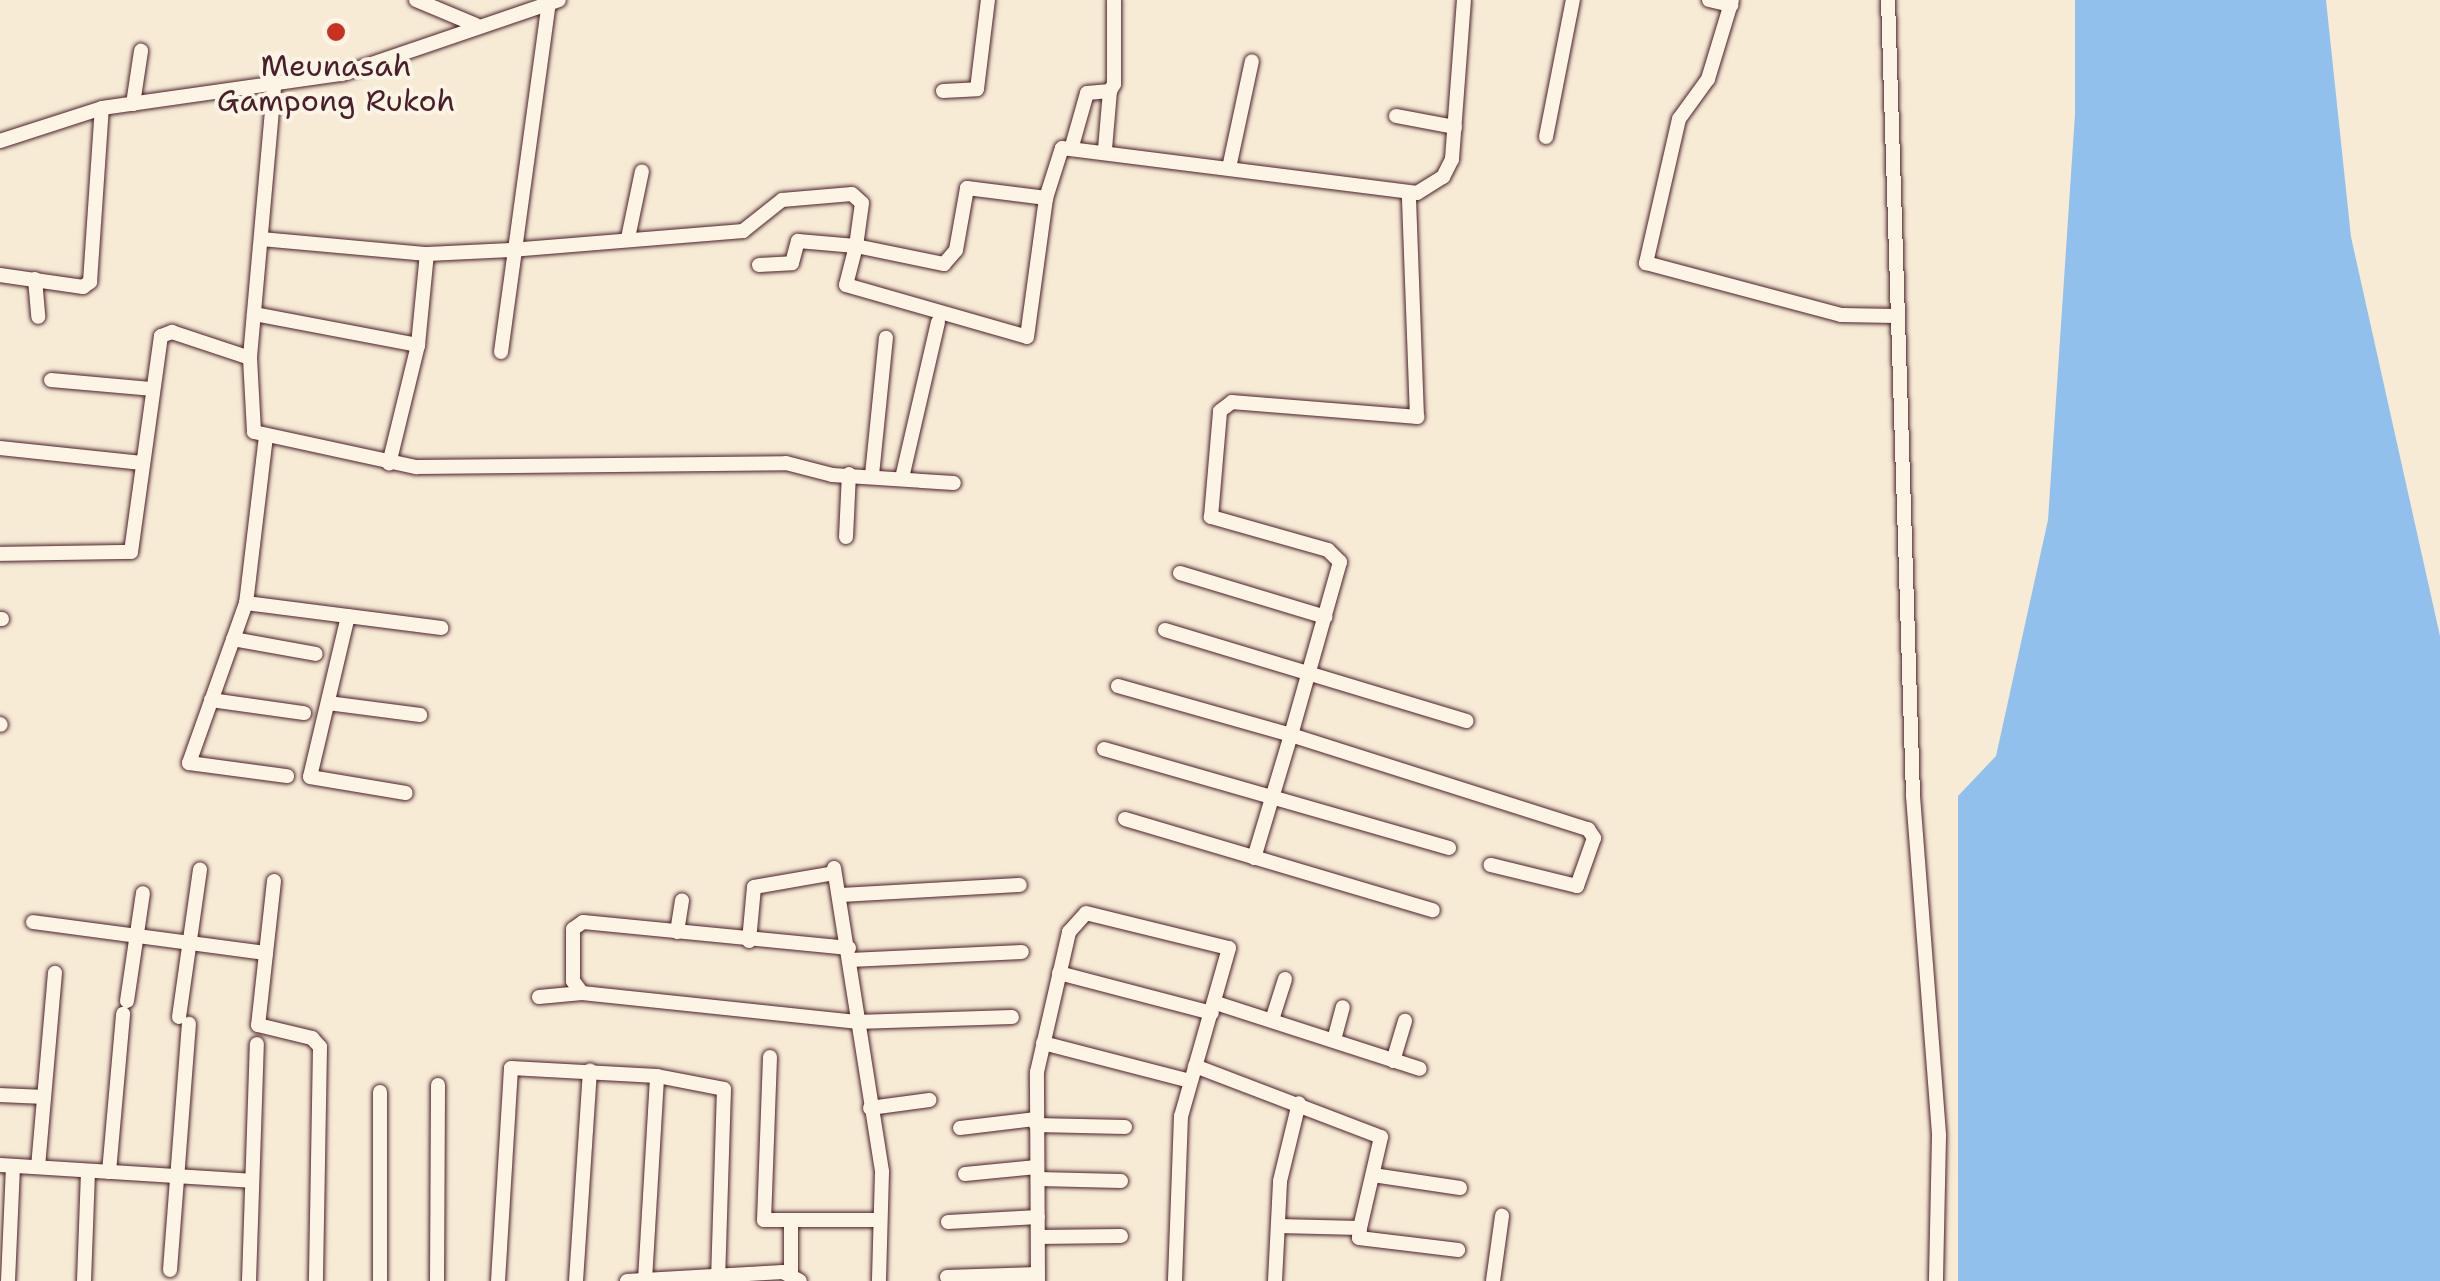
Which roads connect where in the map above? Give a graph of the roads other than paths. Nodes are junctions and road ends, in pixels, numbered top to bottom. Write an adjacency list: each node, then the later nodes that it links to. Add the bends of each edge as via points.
1 (416, 0): 10 (street)
2 (988, 0): 14 (street, via 978,89)
3 (1114, 0): 15 (street)
4 (1464, 0): 19 (street)
5 (1574, 0): 20 (street)
6 (1710, 0): 9 (street)
7 (1888, 0): 37 (street)
8 (554, 2): 10 (street); 31 (street)
9 (1731, 2): 37 (street, via 1708,80 1678,119 1646,263 1854,318)
10 (476, 26): 13 (street, via 342,74)
11 (141, 52): 16 (street)
12 (1252, 61): 24 (street)
13 (274, 88): 16 (street); 29 (street)
14 (943, 91)
15 (1110, 91): 22 (street, via 1087,92); 23 (street)
16 (133, 104): 17 (street)
17 (102, 108): 21 (street); 35 (street, via 91,279 83,287)
18 (1396, 116): 19 (street)
19 (1456, 127): 26 (street, via 1443,177)
20 (1546, 138)
21 (0, 140)
22 (1072, 146): 23 (street); 27 (street, via 1056,155)
23 (1105, 148): 24 (street)
24 (1228, 168): 26 (street)
25 (642, 171): 28 (street)
26 (1409, 194): 59 (street, via 1416,417 1232,402 1218,419 1211,517 1334,553 1340,568)
27 (1046, 198): 30 (street, via 967,188 956,250 944,264); 30 (street, via 1026,337 846,285)
28 (628, 238): 30 (street, via 743,230 782,200 852,194 862,203); 31 (street)
29 (262, 239): 32 (street); 36 (street)
30 (856, 246): 33 (street, via 798,241 792,263)
31 (510, 250): 32 (street); 42 (street)
32 (426, 254): 41 (street)
33 (759, 265)
34 (0, 275): 35 (street)
35 (35, 279): 38 (street)
36 (254, 314): 41 (street); 43 (street)
37 (1896, 316): 166 (street, via 1919,932 1939,1136)
38 (38, 317)
39 (938, 322): 52 (street)
40 (886, 338): 51 (street)
41 (418, 345): 49 (street)
42 (501, 352)
43 (250, 358): 45 (street, via 167,331); 46 (street, via 250,427)
44 (51, 380): 45 (street)
45 (151, 389): 48 (street)
46 (266, 436): 49 (street); 57 (street)
47 (0, 448): 48 (street)
48 (142, 463): 55 (street, via 128,554)
49 (389, 464): 50 (street, via 470,470 786,462)
50 (849, 474): 51 (street); 54 (street)
51 (872, 476): 52 (street)
52 (902, 478): 53 (street)
53 (954, 483)
54 (846, 536)
55 (0, 554)
56 (1180, 573): 59 (street)
57 (246, 603): 58 (street); 62 (street)
58 (348, 616): 60 (street); 67 (street)
59 (1326, 617): 64 (street)
60 (441, 628)
61 (1164, 630): 64 (street)
62 (233, 638): 63 (street); 66 (street)
63 (316, 654)
64 (1308, 675): 70 (street); 71 (street)
65 (1118, 686): 71 (street)
66 (211, 700): 68 (street); 73 (street, via 190,766)
67 (328, 703): 69 (street); 74 (street, via 310,777)
68 (304, 713)
69 (420, 715)
70 (1467, 720)
71 (1291, 735): 75 (street); 79 (street, via 1588,829 1594,838 1577,886)
72 (1104, 749): 75 (street)
73 (287, 776)
74 (406, 793)
75 (1273, 797): 77 (street); 78 (street)
76 (1125, 818): 78 (street)
77 (1448, 848)
78 (1254, 858): 86 (street)
79 (1491, 865)
80 (200, 869): 91 (street)
81 (274, 881): 93 (street)
82 (1020, 886): 84 (street)
83 (143, 893): 89 (street)
84 (839, 895): 90 (street, via 834,870 754,887); 94 (street)
85 (682, 900): 88 (street)
86 (1433, 910)
87 (33, 922): 89 (street)
88 (677, 932): 90 (street); 98 (street, via 574,919 573,982)
89 (136, 936): 91 (street); 128 (street)
90 (749, 941): 94 (street)
91 (189, 942): 93 (street); 131 (street)
92 (1022, 952): 94 (street)
93 (266, 953): 156 (street, via 258,1026 312,1038 320,1047)
94 (850, 954): 105 (street)
95 (55, 973): 118 (street)
96 (1059, 973): 101 (street); 101 (street, via 1073,922 1086,913 1228,948); 107 (street)
97 (1285, 979): 103 (street)
98 (582, 993): 99 (street); 105 (street)
99 (539, 997)
100 (1342, 1007): 106 (street)
101 (1214, 1008): 103 (street); 113 (street)
102 (1012, 1017): 105 (street)
103 (1272, 1020): 106 (street)
104 (1405, 1021): 110 (street)
105 (855, 1022): 121 (street)
106 (1334, 1040): 110 (street)
107 (1044, 1043): 113 (street); 122 (street)
108 (257, 1044): 134 (street)
109 (770, 1057): 138 (street, via 761,1216)
110 (1393, 1062): 111 (street)
111 (1420, 1068)
112 (590, 1070): 114 (street); 159 (street, via 511,1068 506,1075); 160 (street)
113 (1192, 1073): 120 (street); 163 (street, via 1178,1142)
114 (657, 1076): 148 (street, via 724,1089); 152 (street)
115 (438, 1085): 158 (street)
116 (380, 1092): 157 (street)
117 (0, 1095): 118 (street)
118 (44, 1097): 126 (street)
119 (929, 1100): 121 (street)
120 (1299, 1103): 132 (street, via 1380,1138); 141 (street, via 1280,1181)
121 (870, 1108): 139 (street, via 882,1172)
122 (1036, 1122): 123 (street); 124 (street); 129 (street)
123 (1125, 1127)
124 (960, 1128)
125 (6, 1166): 126 (street); 145 (street)
126 (38, 1168): 127 (street)
127 (88, 1171): 128 (street); 154 (street)
128 (109, 1172): 131 (street)
129 (1038, 1173): 130 (street); 133 (street); 136 (street)
130 (965, 1174)
131 (178, 1176): 134 (street); 147 (street)
132 (1373, 1176): 135 (street); 142 (street)
133 (1121, 1180)
134 (251, 1181): 155 (street)
135 (1460, 1188)
136 (1038, 1216): 140 (street); 144 (street)
137 (1502, 1216): 165 (street)
138 (790, 1220): 139 (street); 149 (street)
139 (880, 1220): 162 (street)
140 (948, 1222)
141 (1278, 1226): 142 (street); 164 (street)
142 (1360, 1228): 146 (street, via 1358,1238)
143 (1121, 1236): 144 (street)
144 (1038, 1238): 151 (street)
145 (4, 1241): 153 (street)
146 (1458, 1250)
147 (170, 1270)
148 (718, 1275): 149 (street); 152 (street)
149 (795, 1277)
150 (948, 1277): 151 (street)
151 (1038, 1277)
152 (645, 1280): 161 (street)
153 (8, 1281)
154 (84, 1281)
155 (248, 1281)
156 (316, 1281)
157 (380, 1281)
158 (438, 1281)
159 (498, 1281)
160 (576, 1281)
161 (627, 1281)
162 (879, 1281)
163 (1175, 1281)
164 (1275, 1281)
165 (1493, 1281)
166 (1936, 1281)

